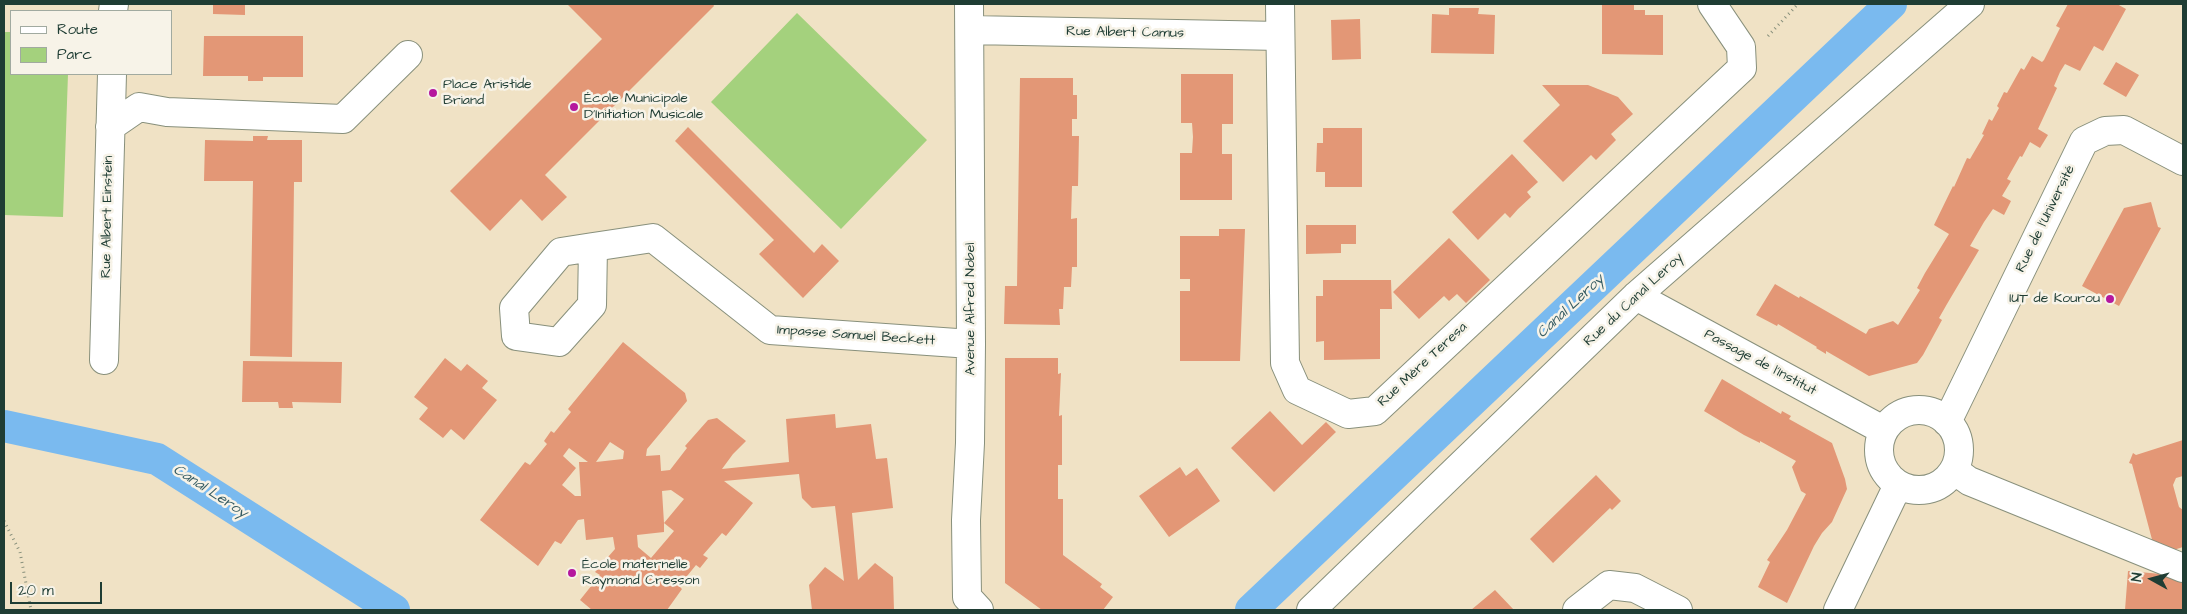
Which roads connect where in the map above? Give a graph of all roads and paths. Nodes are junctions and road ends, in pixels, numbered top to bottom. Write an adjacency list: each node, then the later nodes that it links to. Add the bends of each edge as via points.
1 (1280, 4): 5 (street, Rue Mère Teresa)
2 (1712, 4): 5 (street, Rue Mère Teresa, via 1741,47 1742,68 1375,411 1348,414 1297,390 1285,362)
3 (1970, 4): 11 (street, Rue du Canal Leroy)
4 (970, 17): 5 (street, Rue Albert Camus); 12 (street, Avenue Alfred Nobel)
5 (1280, 36)
6 (408, 55): 8 (street, via 343,120 167,112 139,107)
7 (112, 75): 8 (street, Rue Albert Einstein)
8 (110, 127): 13 (street, Rue Albert Einstein)
9 (2183, 161): 14 (street, Rue de l'Université, via 2124,130 2106,131 2084,141)
10 (593, 247): 12 (street, Impasse Samuel Beckett, via 653,238 770,330)
11 (1636, 296): 15 (street, Passage de l'Institut); 22 (street, Rue du Canal Leroy)
12 (972, 344): 21 (street, Avenue Alfred Nobel, via 966,520 967,598)
13 (104, 360)
14 (1947, 422): 15 (street, via 1929,411 1908,411); 16 (street, via 1955,432 1958,445)
15 (1883, 430): 17 (street, via 1878,445 1880,461 1886,475)
16 (1954, 470): 17 (street, via 1948,479 1929,490 1919,492); 19 (street, via 1969,481)
17 (1898, 485): 25 (street)
18 (4, 521): 20 (path, via 20,552)
19 (2183, 568)
20 (31, 610)
21 (979, 610)
22 (1311, 610)
23 (1577, 610): 24 (street, via 1609,584 1635,588)
24 (1678, 610)
25 (1838, 610)

